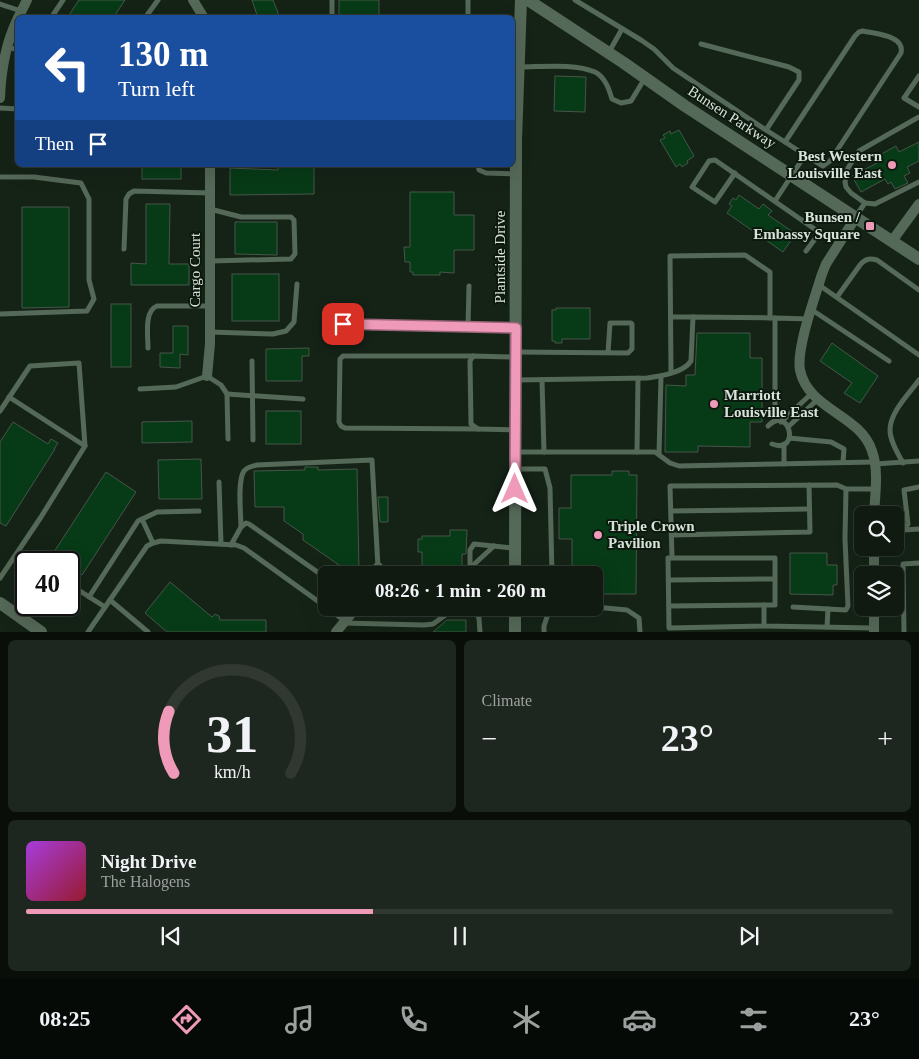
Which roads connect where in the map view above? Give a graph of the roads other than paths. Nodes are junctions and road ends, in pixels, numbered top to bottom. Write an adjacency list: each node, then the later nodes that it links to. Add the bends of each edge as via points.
1 (27, 0): 12 (street)
2 (63, 0): 13 (lane)
3 (158, 0): 14 (lane)
4 (193, 0): 15 (street)
5 (332, 0): 16 (lane)
6 (468, 0): 17 (lane)
7 (521, 0): 24 (street, Plantside Drive)
8 (528, 0): 23 (street, Bunsen Parkway)
9 (575, 0): 19 (lane)
10 (0, 4): 11 (lane)
11 (17, 15)
12 (20, 15)
13 (53, 15)
14 (147, 15)
15 (202, 15)
16 (332, 15)
17 (468, 15)
18 (15, 26): 21 (street)
19 (622, 29): 23 (lane); 33 (lane, via 654,49 673,68)
20 (701, 44): 33 (lane, via 799,72 799,80)
21 (6, 48): 22 (lane); 28 (street)
22 (15, 49)
23 (608, 53): 26 (street, Bunsen Parkway)
24 (517, 70): 26 (lane, via 576,67 596,73 607,85 612,99 621,103 631,100); 27 (street, Plantside Drive)
25 (919, 76): 29 (lane, via 904,98)
26 (645, 78): 40 (street, Bunsen Parkway)
27 (515, 96): 39 (street, Plantside Drive)
28 (0, 98)
29 (919, 107)
30 (0, 108): 31 (lane)
31 (15, 109)
32 (919, 117): 45 (lane, via 859,151 846,176 846,187)
33 (766, 130): 34 (lane)
34 (785, 142): 35 (lane); 35 (lane, via 859,32 898,41 901,53 830,161 823,166)
35 (805, 155): 40 (lane)
36 (210, 167): 43 (street, Cargo Court)
37 (478, 167): 39 (lane, via 486,173)
38 (734, 173): 38 (lane, via 712,160 692,187 715,202); 44 (lane)
39 (516, 174): 67 (street, Plantside Drive)
40 (792, 175): 44 (lane); 48 (street, Bunsen Parkway)
41 (0, 178): 60 (lane, via 34,177 81,183 89,198 89,280 94,299 87,311)
42 (919, 182): 45 (lane, via 875,204)
43 (210, 193): 47 (street, Cargo Court); 50 (lane, via 134,191 128,194)
44 (775, 201): 51 (lane, via 818,232)
45 (865, 203): 48 (lane)
46 (919, 204): 49 (street)
47 (210, 209): 53 (street, Cargo Court); 53 (lane, via 241,217 291,217 294,220 295,254 291,259)
48 (856, 217): 49 (street, Bunsen Parkway); 55 (street, via 826,264)
49 (892, 240): 52 (street, Bunsen Parkway)
50 (124, 249)
51 (806, 251)
52 (919, 259)
53 (210, 261): 59 (street, Cargo Court)
54 (297, 284): 68 (lane, via 294,322 286,331 273,334)
55 (819, 284): 58 (lane); 61 (street)
56 (469, 286): 66 (lane)
57 (919, 290): 58 (lane, via 870,258 860,264)
58 (837, 297): 72 (lane)
59 (210, 306): 68 (street, Cargo Court); 69 (lane, via 152,308)
60 (0, 314)
61 (810, 315): 64 (lane); 75 (lane); 86 (street, via 800,365 802,377)
62 (671, 317): 63 (lane); 64 (lane, via 670,256 745,256 770,272); 76 (lane)
63 (693, 317): 64 (lane); 76 (lane, via 691,361)
64 (772, 318): 90 (lane)
65 (343, 324): 66 (lane)
66 (468, 327): 67 (lane)
67 (516, 328): 71 (street, Plantside Drive)
68 (210, 332): 77 (street, Cargo Court)
69 (148, 348)
70 (608, 353): 70 (lane, via 632,350 631,323 610,323); 71 (lane)
71 (516, 354): 73 (lane); 80 (street, Plantside Drive)
72 (919, 355)
73 (473, 356): 93 (lane, via 470,361 471,424); 93 (lane, via 343,356 340,359 339,422 345,428)
74 (252, 361): 85 (lane)
75 (889, 361)
76 (672, 372): 78 (lane)
77 (207, 376): 83 (lane, via 176,387); 84 (lane, via 221,385)
78 (661, 376): 79 (lane); 104 (lane)
79 (638, 378): 81 (lane); 103 (lane)
80 (516, 380): 81 (lane); 94 (street, Plantside Drive)
81 (542, 380): 102 (lane)
82 (919, 380): 108 (lane, via 896,412 890,431)
83 (140, 389)
84 (227, 394): 85 (lane); 96 (lane)
85 (252, 396): 88 (lane); 97 (lane)
86 (815, 396): 90 (lane); 92 (lane); 107 (street, via 862,433 872,449)
87 (9, 397): 89 (lane); 100 (lane); 100 (lane, via 30,366 79,363)
88 (303, 399)
89 (0, 411)
90 (778, 421): 91 (lane); 92 (lane)
91 (768, 426)
92 (788, 427): 95 (lane)
93 (479, 429): 94 (lane)
94 (516, 430): 101 (street, Plantside Drive)
95 (789, 438): 99 (lane); 106 (lane, via 835,443 844,449)
96 (228, 439)
97 (253, 440)
98 (772, 444): 99 (lane)
99 (784, 444): 109 (lane)
100 (85, 446): 138 (lane)
101 (515, 452): 102 (lane); 110 (street, Plantside Drive)
102 (544, 452): 103 (lane)
103 (637, 452): 104 (lane)
104 (659, 454): 109 (lane, via 679,466)
105 (919, 461): 108 (lane)
106 (843, 462): 107 (lane); 109 (lane)
107 (875, 463): 108 (lane); 115 (street)
108 (903, 463)
109 (784, 464)
110 (515, 469): 129 (street, Plantside Drive); 136 (lane, via 545,469 550,488)
111 (219, 482): 126 (lane)
112 (809, 485): 114 (lane); 117 (lane); 119 (lane, via 670,486)
113 (919, 487): 123 (lane, via 904,490 908,524)
114 (846, 488): 115 (lane); 151 (lane, via 848,606 846,610)
115 (875, 489): 116 (street)
116 (874, 506)
117 (809, 509): 119 (lane); 124 (lane, via 810,532)
118 (199, 511): 120 (lane, via 157,512)
119 (671, 511): 124 (lane)
120 (142, 519): 125 (lane); 142 (lane)
121 (241, 526): 127 (lane); 132 (lane, via 241,478 248,467 372,460); 137 (lane, via 249,524)
122 (919, 529): 123 (lane)
123 (904, 530)
124 (672, 535): 130 (lane)
125 (153, 542): 126 (lane); 143 (lane)
126 (221, 544): 127 (lane)
127 (230, 545): 144 (lane, via 244,548)
128 (494, 546): 129 (lane); 133 (lane, via 471,546); 134 (lane)
129 (515, 548): 135 (street, Plantside Drive)
130 (672, 558): 139 (lane, via 776,558); 140 (lane, via 668,558)
131 (919, 563): 170 (lane, via 903,564)
132 (377, 566)
133 (470, 566)
134 (472, 566)
135 (515, 566)
136 (552, 566)
137 (318, 572)
138 (0, 578)
139 (775, 579): 140 (lane); 146 (lane, via 775,605)
140 (669, 580): 147 (lane)
141 (80, 591): 142 (lane)
142 (89, 597): 148 (lane)
143 (110, 600): 148 (lane); 165 (lane)
144 (318, 601)
145 (0, 603): 163 (street)
146 (764, 605): 147 (lane); 158 (lane)
147 (669, 606): 158 (lane, via 669,628)
148 (105, 607): 164 (lane)
149 (794, 607): 151 (lane)
150 (603, 608): 169 (lane, via 627,610 639,618)
151 (828, 609): 159 (lane)
152 (444, 616): 157 (lane, via 433,624 424,625)
153 (479, 616): 166 (lane)
154 (515, 616): 167 (street)
155 (547, 616): 168 (lane)
156 (874, 616): 162 (street)
157 (341, 625)
158 (764, 626): 160 (lane)
159 (823, 628): 160 (lane); 161 (lane)
160 (805, 629)
161 (852, 630): 162 (lane)
162 (874, 630)
163 (41, 632)
164 (88, 632)
165 (148, 632)
166 (480, 632)
167 (515, 632)
168 (544, 632)
169 (640, 632)
170 (904, 632)

